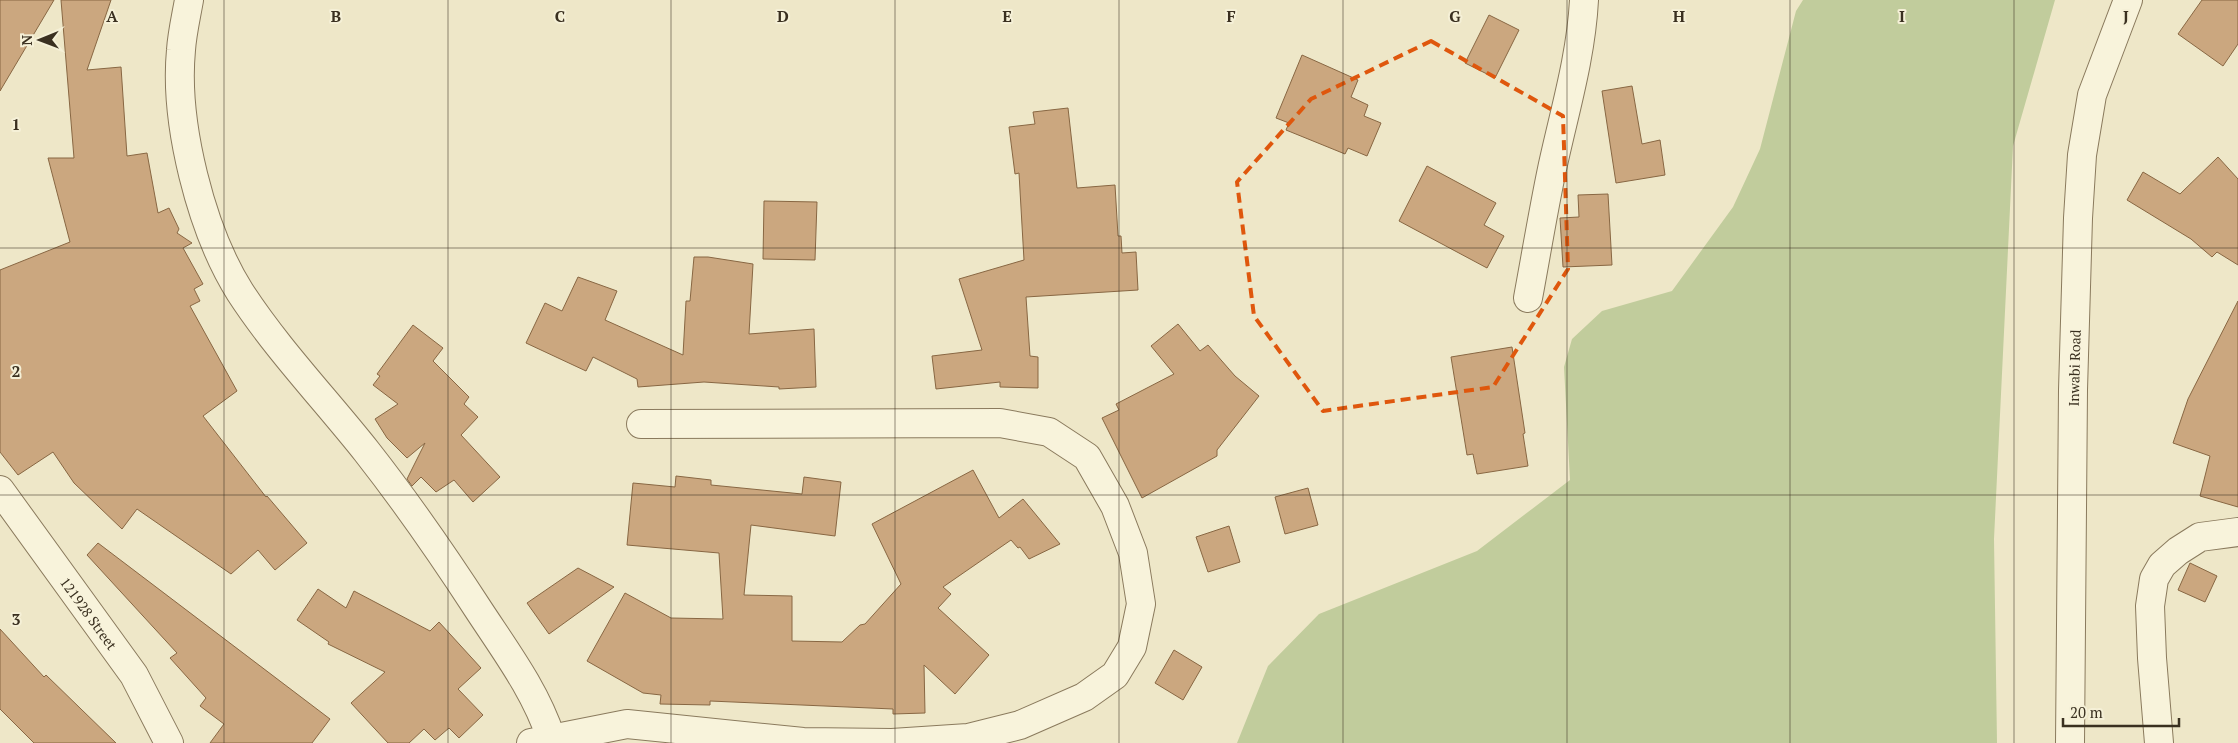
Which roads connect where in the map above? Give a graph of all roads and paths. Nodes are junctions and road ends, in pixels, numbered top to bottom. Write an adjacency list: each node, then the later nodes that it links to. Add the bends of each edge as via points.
1 (189, 0): 8 (street, via 180,51 181,111 190,166 215,240 239,290 273,339 367,453 465,589 534,695 544,716)
2 (1584, 0): 4 (street, via 1572,88 1552,170)
3 (2128, 0): 10 (street, Inwabi Road, via 2092,95 2082,155 2073,390)
4 (1528, 298)
5 (641, 424): 8 (street, via 1000,423 1049,432 1087,457 1115,506 1130,545 1141,604 1132,647 1115,675 1084,698 1020,725 968,738 892,743 803,742 626,724)
6 (0, 490): 9 (street, 121928 Street, via 134,675)
7 (2238, 532): 11 (street, via 2200,537 2162,565 2154,579 2150,606)
8 (541, 741)
9 (169, 743)
10 (2070, 743)
11 (2159, 743)

